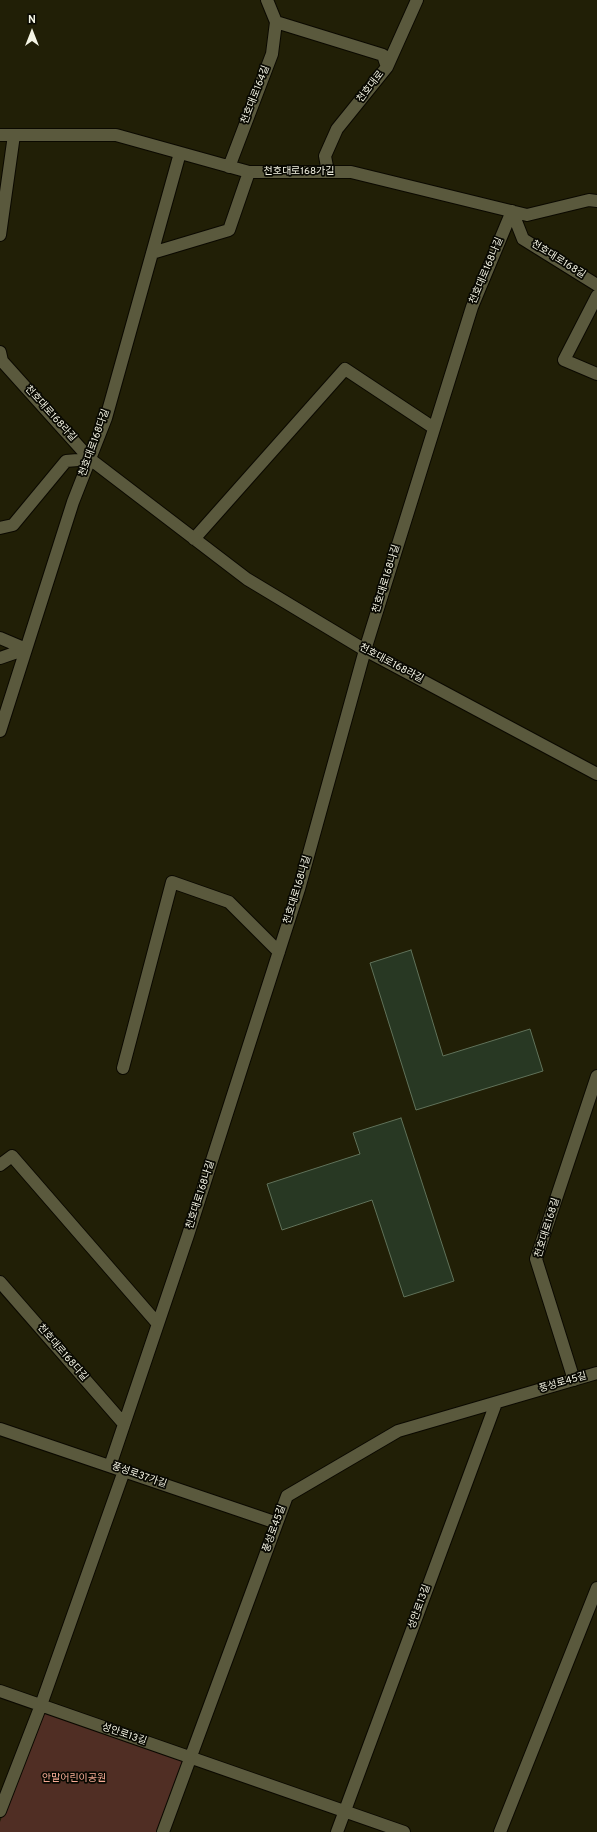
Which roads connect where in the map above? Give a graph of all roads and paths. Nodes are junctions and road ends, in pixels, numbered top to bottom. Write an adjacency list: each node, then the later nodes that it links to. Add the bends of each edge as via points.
1 (267, 0): 3 (street, 천호대로164길)
2 (417, 0): 4 (street, 천호대로)
3 (276, 22): 4 (street, via 383,55); 8 (street, 천호대로164길, via 272,54)
4 (387, 67): 10 (street, 천호대로, via 337,129 325,156)
5 (0, 134): 6 (street, 천호대로168가길)
6 (14, 135): 7 (street, 천호대로168가길, via 116,135); 13 (street)
7 (180, 153): 8 (street, 천호대로168가길); 14 (street, 천호대로168다길)
8 (229, 167): 9 (street, 천호대로168가길)
9 (248, 172): 10 (street, 천호대로168가길); 14 (street, via 229,230)
10 (328, 172): 12 (street, 천호대로168가길, via 351,172)
11 (597, 201): 12 (street, 천호대로168가길, via 589,200 527,215)
12 (512, 211): 15 (street, 천호대로168길, via 523,239); 19 (street, 천호대로168나길, via 472,307)
13 (0, 235)
14 (152, 253): 20 (street, 천호대로168다길, via 106,418)
15 (597, 284)
16 (597, 296): 18 (street, via 564,360)
17 (1, 358): 20 (street, 천호대로168라길)
18 (597, 374)
19 (434, 428): 22 (street, via 344,370); 25 (street, 천호대로168나길)
20 (90, 459): 21 (street, via 66,461 13,525); 22 (street, 천호대로168라길); 24 (street, 천호대로168다길, via 73,502)
21 (0, 528)
22 (194, 539): 25 (street, 천호대로168라길, via 247,579)
23 (0, 638): 24 (street)
24 (26, 649): 26 (street); 27 (street, 천호대로168다길)
25 (365, 650): 28 (street, 천호대로168라길); 29 (street, 천호대로168나길)
26 (0, 658)
27 (0, 731)
28 (597, 774)
29 (279, 952): 30 (street, via 229,902 172,882); 34 (street, 천호대로168나길)
30 (123, 1068)
31 (597, 1076): 36 (street, 천호대로168길, via 536,1258)
32 (0, 1165): 34 (street, via 12,1156)
33 (0, 1282): 38 (street, 천호대로168다길)
34 (158, 1324): 38 (street, 천호대로168나길)
35 (597, 1374): 36 (street, 풍성로45길)
36 (574, 1380): 37 (street, 풍성로45길)
37 (496, 1403): 42 (street, 풍성로45길, via 398,1431 288,1496); 48 (street, 성안로13길)
38 (124, 1424): 40 (street, 천호대로168나길)
39 (0, 1428): 40 (street, 풍성로37가길)
40 (110, 1466): 41 (street, 풍성로37가길)
41 (124, 1471): 42 (street, 풍성로37가길); 45 (street)
42 (277, 1523): 46 (street, 풍성로45길)
43 (597, 1588): 52 (street)
44 (0, 1691): 45 (street, 성안로13길)
45 (41, 1706): 46 (street, 성안로13길); 47 (street)
46 (190, 1758): 48 (street, 성안로13길); 49 (street, 풍성로45길)
47 (0, 1811)
48 (344, 1811): 50 (street, 성안로13길); 51 (street, 성안로13길)
49 (163, 1832)
50 (337, 1832)
51 (404, 1832)
52 (500, 1832)

